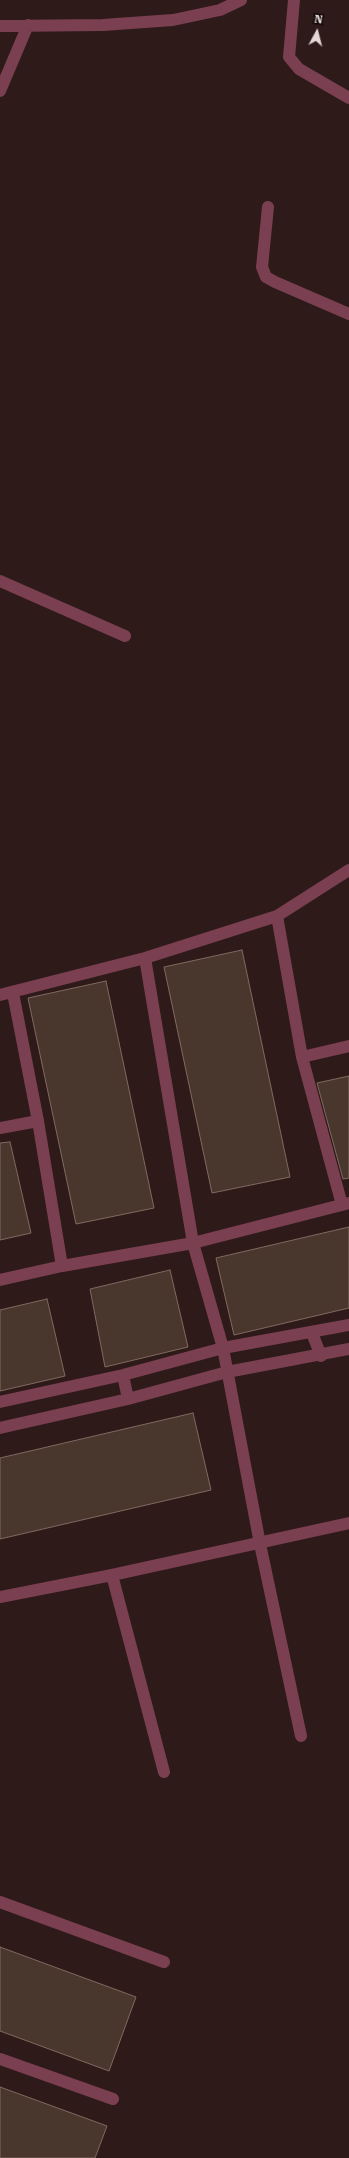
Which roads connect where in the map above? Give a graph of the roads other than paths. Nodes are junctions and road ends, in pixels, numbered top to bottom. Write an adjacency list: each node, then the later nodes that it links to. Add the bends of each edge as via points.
1 (241, 0): 3 (street, via 220,10 173,20 103,25)
2 (294, 0): 6 (street, via 289,57 299,69)
3 (28, 25): 4 (street); 5 (street)
4 (0, 26)
5 (0, 92)
6 (349, 98)
7 (268, 207): 8 (street, via 262,267 266,277)
8 (349, 314)
9 (0, 581): 10 (street)
10 (125, 636)
11 (349, 870): 12 (street)
12 (277, 916): 13 (street); 17 (street)
13 (145, 958): 14 (street); 21 (street)
14 (13, 993): 15 (street); 18 (street)
15 (0, 995)
16 (349, 1046): 17 (street)
17 (302, 1057): 20 (street)
18 (38, 1121): 19 (street); 22 (street)
19 (0, 1128)
20 (346, 1204): 21 (street)
21 (194, 1243): 22 (street); 26 (street)
22 (62, 1266): 23 (street)
23 (0, 1280)
24 (349, 1325): 25 (street)
25 (312, 1333): 26 (street); 28 (street)
26 (222, 1348): 29 (street); 30 (street)
27 (349, 1349): 28 (street)
28 (321, 1356): 29 (street)
29 (227, 1372): 31 (street); 35 (street)
30 (124, 1375): 31 (street); 32 (street)
31 (128, 1399): 33 (street)
32 (0, 1402)
33 (0, 1428)
34 (349, 1523): 35 (street)
35 (260, 1544): 36 (street); 38 (street)
36 (112, 1575): 37 (street); 39 (street)
37 (0, 1597)
38 (301, 1736)
39 (164, 1772)
40 (0, 1902): 41 (street)
41 (164, 1962)
42 (0, 2059): 43 (street)
43 (113, 2099)

